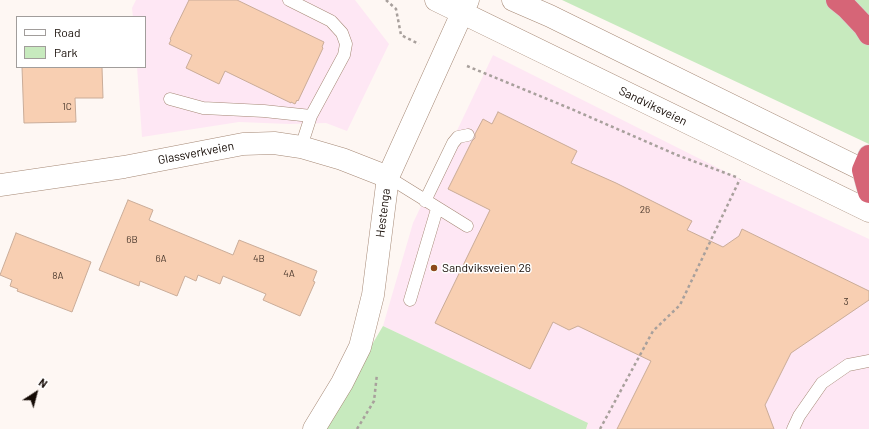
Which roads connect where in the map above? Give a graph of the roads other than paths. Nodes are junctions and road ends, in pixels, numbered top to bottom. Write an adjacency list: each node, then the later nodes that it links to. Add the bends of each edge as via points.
1 (290, 0): 8 (lane, via 331,21 342,33 346,44 344,55)
2 (436, 0): 5 (main road, Sandviksveien)
3 (513, 0): 11 (main road)
4 (837, 0): 6 (highway, via 848,8)
5 (465, 6): 12 (main road, Hestenga); 17 (main road, Sandviksveien)
6 (869, 34)
7 (170, 99): 8 (lane, via 203,108)
8 (311, 116): 10 (lane)
9 (468, 135): 15 (lane, via 458,137 453,143)
10 (301, 147): 12 (main road, Glassverkveien, via 342,159); 13 (main road, Glassverkveien, via 274,143 243,144 124,167)
11 (867, 166): 14 (highway)
12 (388, 177): 15 (lane); 21 (main road, Hestenga, via 374,295 360,347)
13 (0, 185)
14 (869, 192)
15 (425, 201): 16 (lane)
16 (437, 208): 18 (lane); 19 (lane)
17 (869, 211)
18 (467, 226)
19 (410, 300)
20 (869, 361): 22 (lane, via 848,365 822,383)
21 (314, 429)
22 (793, 429)

